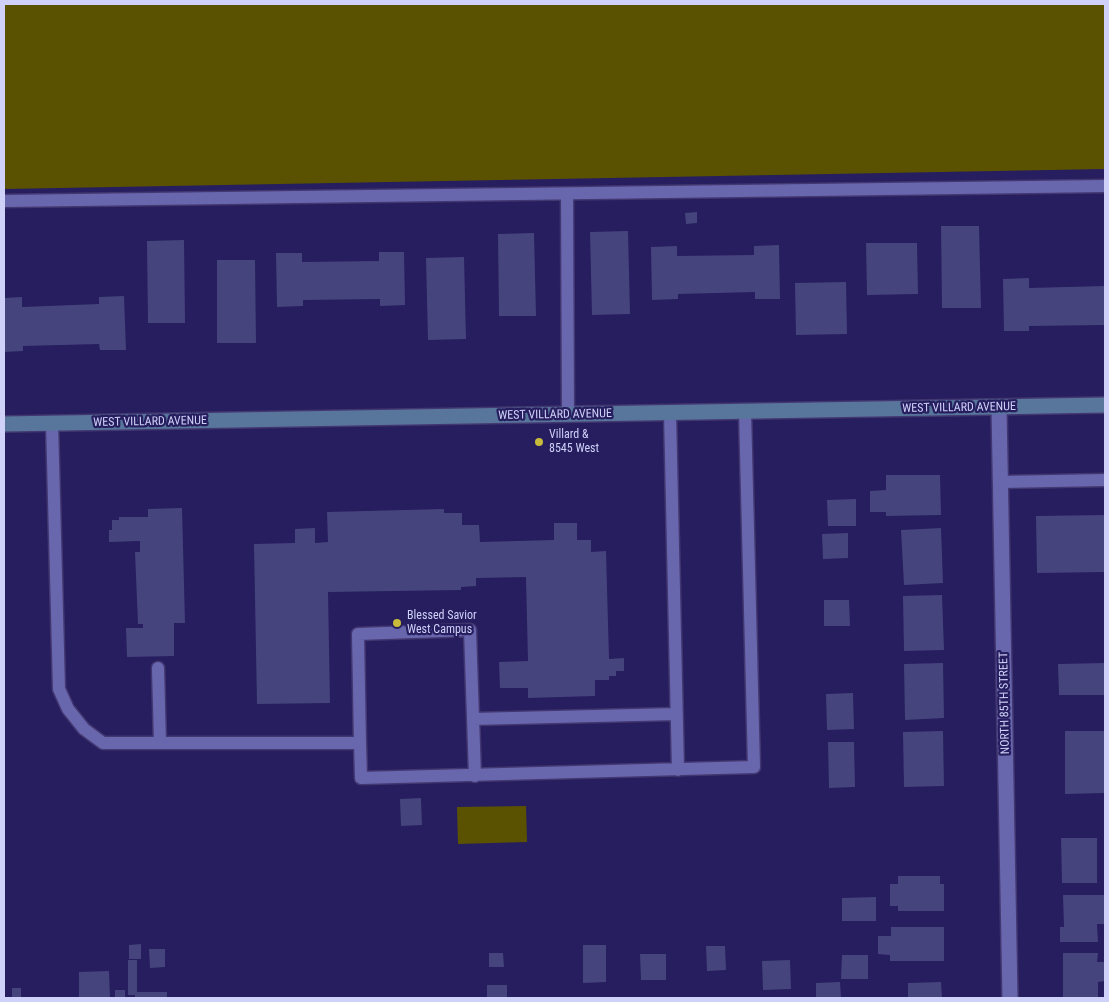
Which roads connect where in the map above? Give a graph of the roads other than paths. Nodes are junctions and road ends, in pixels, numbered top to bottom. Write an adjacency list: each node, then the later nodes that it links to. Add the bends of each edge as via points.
1 (1105, 186): 2 (lane)
2 (567, 194): 3 (lane); 8 (lane)
3 (4, 202)
4 (1105, 405): 5 (street, WEST VILLARD AVENUE)
5 (999, 408): 6 (street, WEST VILLARD AVENUE); 12 (street, NORTH 85TH STREET)
6 (745, 412): 7 (street, WEST VILLARD AVENUE); 18 (lane, via 754,767)
7 (670, 413): 8 (street, WEST VILLARD AVENUE); 14 (lane)
8 (568, 415): 9 (street, WEST VILLARD AVENUE)
9 (52, 423): 10 (street, WEST VILLARD AVENUE); 16 (lane, via 59,689 68,709 84,729 103,744)
10 (4, 424)
11 (1105, 480): 12 (lane)
12 (1000, 482): 20 (street, NORTH 85TH STREET)
13 (158, 668): 16 (lane)
14 (676, 714): 15 (lane); 18 (lane)
15 (473, 719): 17 (lane, via 470,630 358,634); 19 (lane)
16 (160, 743): 17 (lane)
17 (360, 743): 19 (lane, via 361,778)
18 (678, 770): 19 (lane)
19 (475, 776)
20 (1010, 998)

